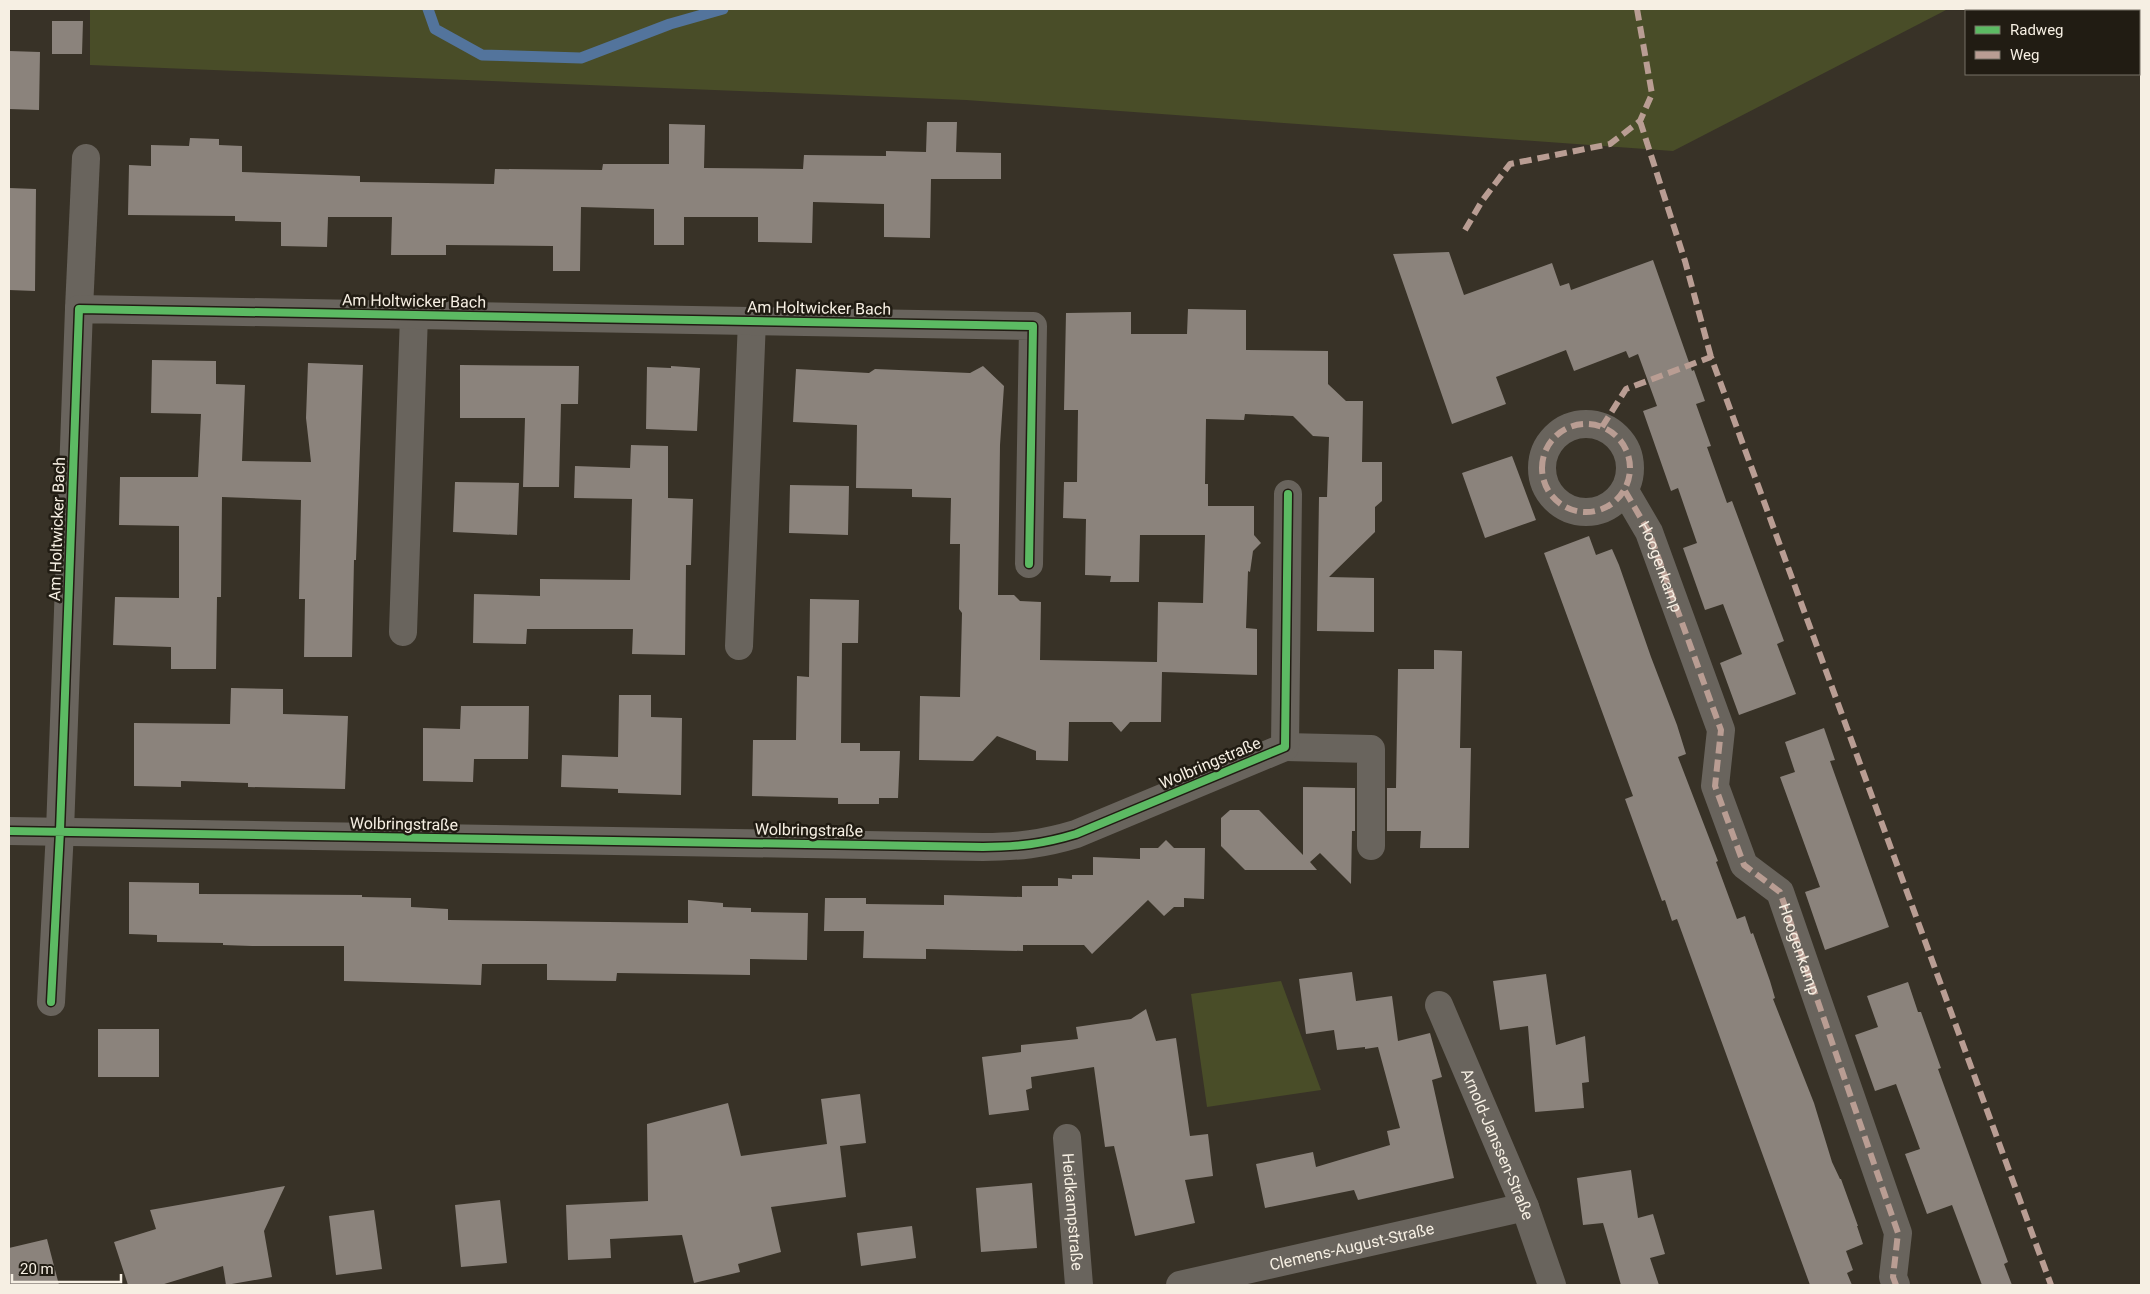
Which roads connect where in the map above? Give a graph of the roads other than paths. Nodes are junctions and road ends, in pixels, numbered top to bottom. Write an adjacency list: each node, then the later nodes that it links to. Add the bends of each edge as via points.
1 (86, 158): 2 (street, Am Holtwicker Bach)
2 (79, 308): 3 (street, Am Holtwicker Bach); 12 (street, Am Holtwicker Bach)
3 (414, 315): 4 (street, Am Holtwicker Bach); 8 (street, Am Holtwicker Bach)
4 (752, 320): 7 (street, Am Holtwicker Bach, via 1034,326); 9 (street, Am Holtwicker Bach)
5 (1625, 491): 21 (street, Hoogenkamp, via 1649,532 1720,730 1715,786 1740,856 1744,865 1780,892 1895,1224 1898,1233 1893,1277)
6 (1288, 494): 10 (street, Wolbringstraße)
7 (1029, 564)
8 (403, 632)
9 (739, 646)
10 (1285, 747): 12 (street, Wolbringstraße, via 1076,834 1050,842 1018,846); 13 (street, Wolbringstraße, via 1371,749)
11 (9, 831): 12 (street, Wolbringstraße)
12 (60, 831): 14 (street)
13 (1371, 846)
14 (51, 1002)
15 (1439, 1005): 17 (street, Arnold-Janssen-Straße)
16 (1067, 1138): 18 (street, Heidkampstraße)
17 (1525, 1207): 19 (street, Clemens-August-Straße); 20 (street, Arnold-Janssen-Straße)
18 (1080, 1285)
19 (1180, 1285)
20 (1552, 1285)
21 (1896, 1285)

